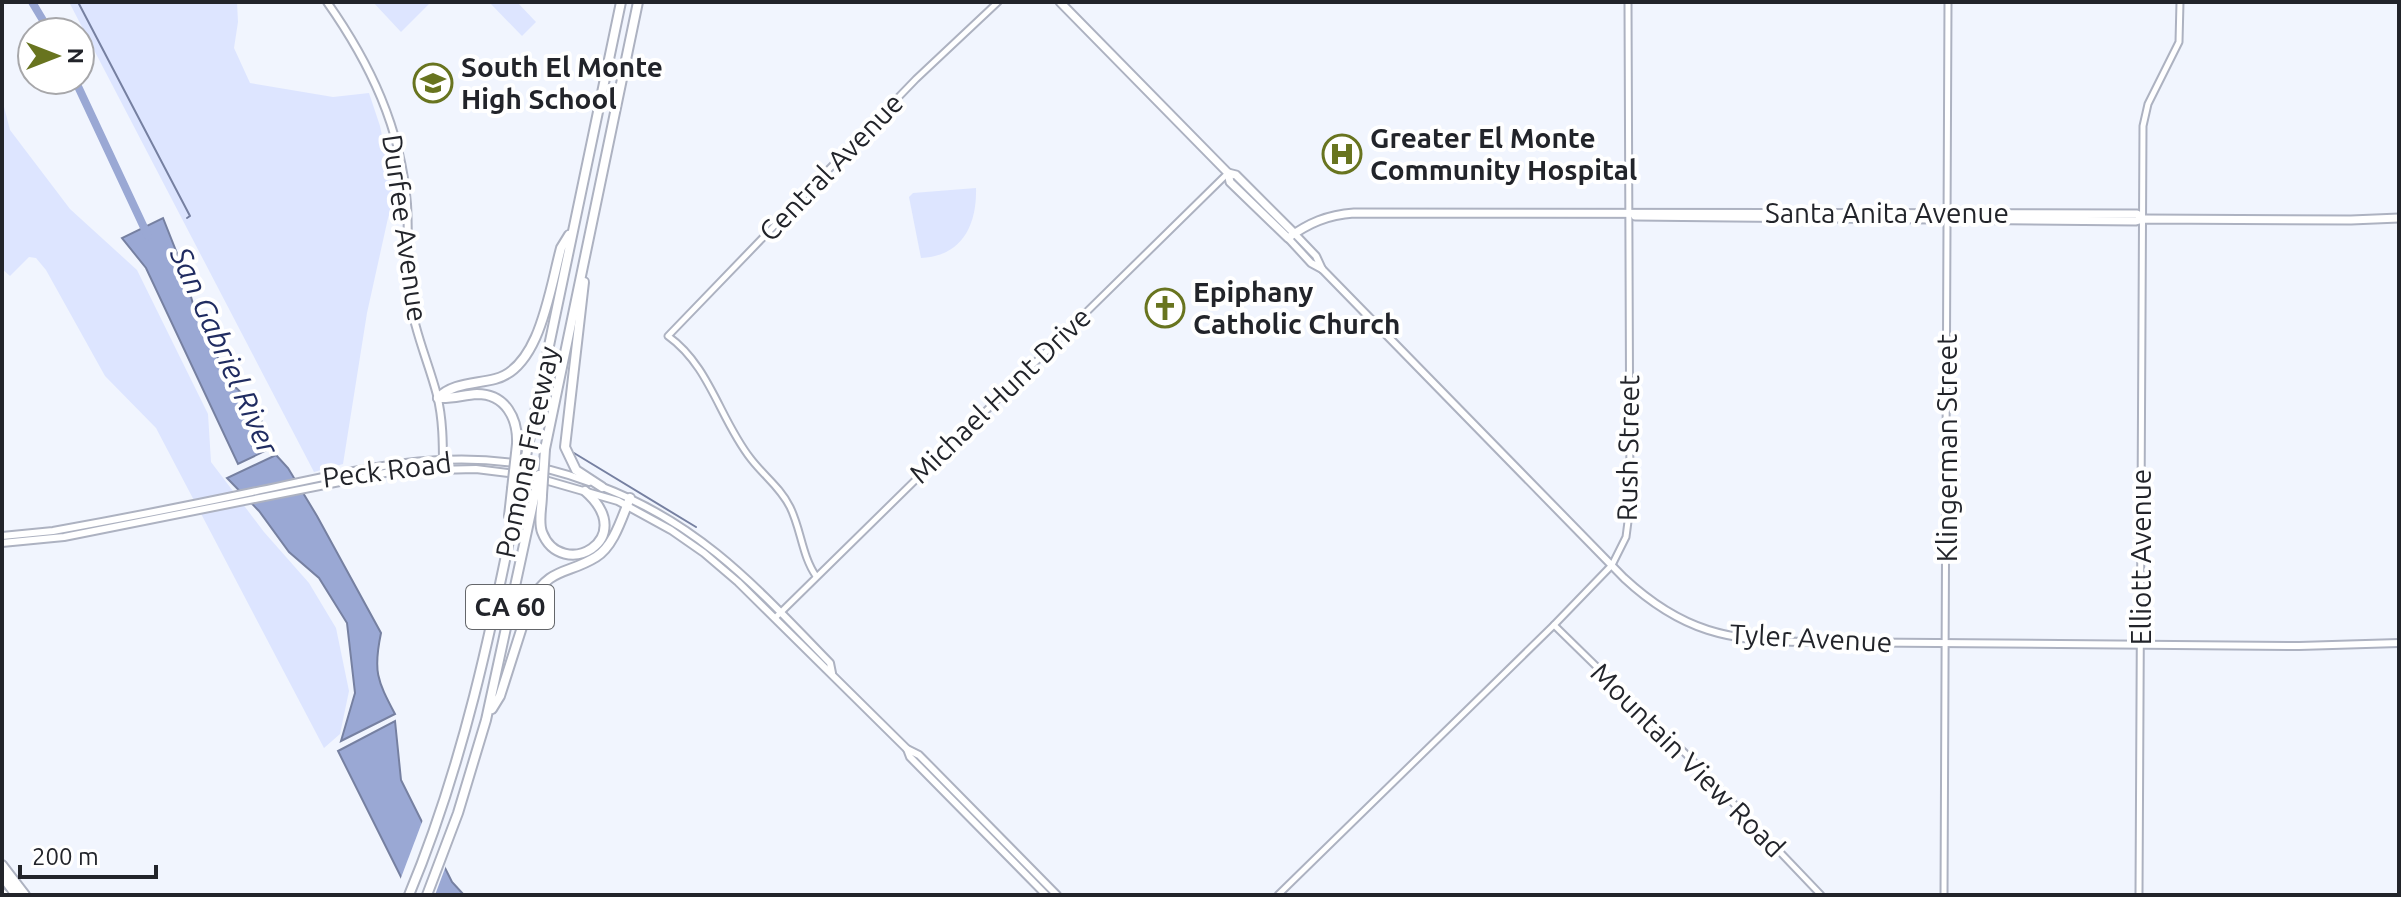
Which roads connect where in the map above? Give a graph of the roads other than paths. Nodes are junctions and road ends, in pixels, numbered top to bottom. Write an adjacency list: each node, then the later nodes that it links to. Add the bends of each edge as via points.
1 (327, 2): 17 (main road, Durfee Avenue, via 360,50 398,148 407,201 410,302)
2 (621, 2): 15 (highway, Pomona Freeway / CA 60)
3 (638, 2): 14 (highway, Pomona Freeway / CA 60)
4 (998, 2): 30 (street, Central Avenue, via 924,70 668,336 707,382 751,460 784,495)
5 (1060, 2): 9 (main road)
6 (1628, 2): 10 (street, Rush Street)
7 (1948, 2): 11 (street, Klingerman Street)
8 (2180, 2): 13 (street, Elliott Avenue, via 2176,53 2144,114)
9 (1228, 173): 16 (main road, via 1236,175); 30 (street, Michael Hunt Drive)
10 (1629, 214): 11 (main road, Santa Anita Avenue); 16 (main road, Santa Anita Avenue, via 1354,213 1323,218); 29 (street, Rush Street, via 1630,506 1626,537)
11 (1949, 216): 13 (main road, Santa Anita Avenue, via 2137,214); 33 (street, Klingerman Street)
12 (2399, 218): 13 (main road, Santa Anita Avenue)
13 (2143, 219): 35 (street, Elliott Avenue)
14 (591, 225): 21 (highway, via 565,447 576,470); 24 (highway, Pomona Freeway / CA 60, bridge)
15 (573, 227): 17 (highway, via 561,248 533,343 520,365 499,378 446,389); 22 (highway, Pomona Freeway / CA 60, bridge)
16 (1291, 236): 29 (main road, Tyler Avenue)
17 (438, 398): 18 (main road, Durfee Avenue); 22 (highway, bridge, via 482,395 501,401 516,422)
18 (443, 459): 19 (main road, Durfee Avenue); 20 (main road, Peck Road, via 380,465); 21 (main road, Peck Road, via 533,466)
19 (443, 468): 20 (main road, Peck Road); 23 (main road, Peck Road, via 520,474)
20 (314, 482): 26 (main road, Peck Road)
21 (602, 487): 25 (main road, Peck Road)
22 (515, 490): 42 (highway, Pomona Freeway / CA 60, via 477,687 440,814)
23 (585, 491): 24 (highway, via 601,506 605,523 596,546 578,555 556,550 542,533); 25 (main road, Peck Road)
24 (539, 494): 36 (highway, Pomona Freeway / CA 60)
25 (628, 502): 31 (main road, Peck Road, via 704,553); 36 (highway, via 609,544 598,555 555,574 535,593 500,696)
26 (189, 508): 27 (main road, Peck Road); 28 (main road, Peck Road, via 64,537)
27 (2, 536)
28 (2, 543)
29 (1612, 565): 32 (street, Rush Street); 33 (main road, Tyler Avenue, via 1663,609 1722,636 1774,642)
30 (816, 576): 31 (street, Michael Hunt Drive)
31 (777, 616): 37 (main road, via 830,663 832,673)
32 (1554, 625): 46 (street, Rush Street); 47 (street, Mountain View Road)
33 (1945, 643): 35 (main road, Tyler Avenue); 48 (street, Klingerman Street)
34 (2399, 643): 35 (main road, Tyler Avenue)
35 (2140, 645): 49 (street, Elliott Avenue)
36 (486, 720): 43 (highway, Pomona Freeway / CA 60)
37 (907, 749): 44 (main road); 45 (main road, via 919,755)
38 (2, 858): 40 (highway)
39 (2, 865): 40 (highway)
40 (4, 878): 41 (highway)
41 (20, 893)
42 (409, 895)
43 (427, 895)
44 (1046, 895)
45 (1057, 895)
46 (1278, 895)
47 (1821, 895)
48 (1944, 895)
49 (2139, 895)

